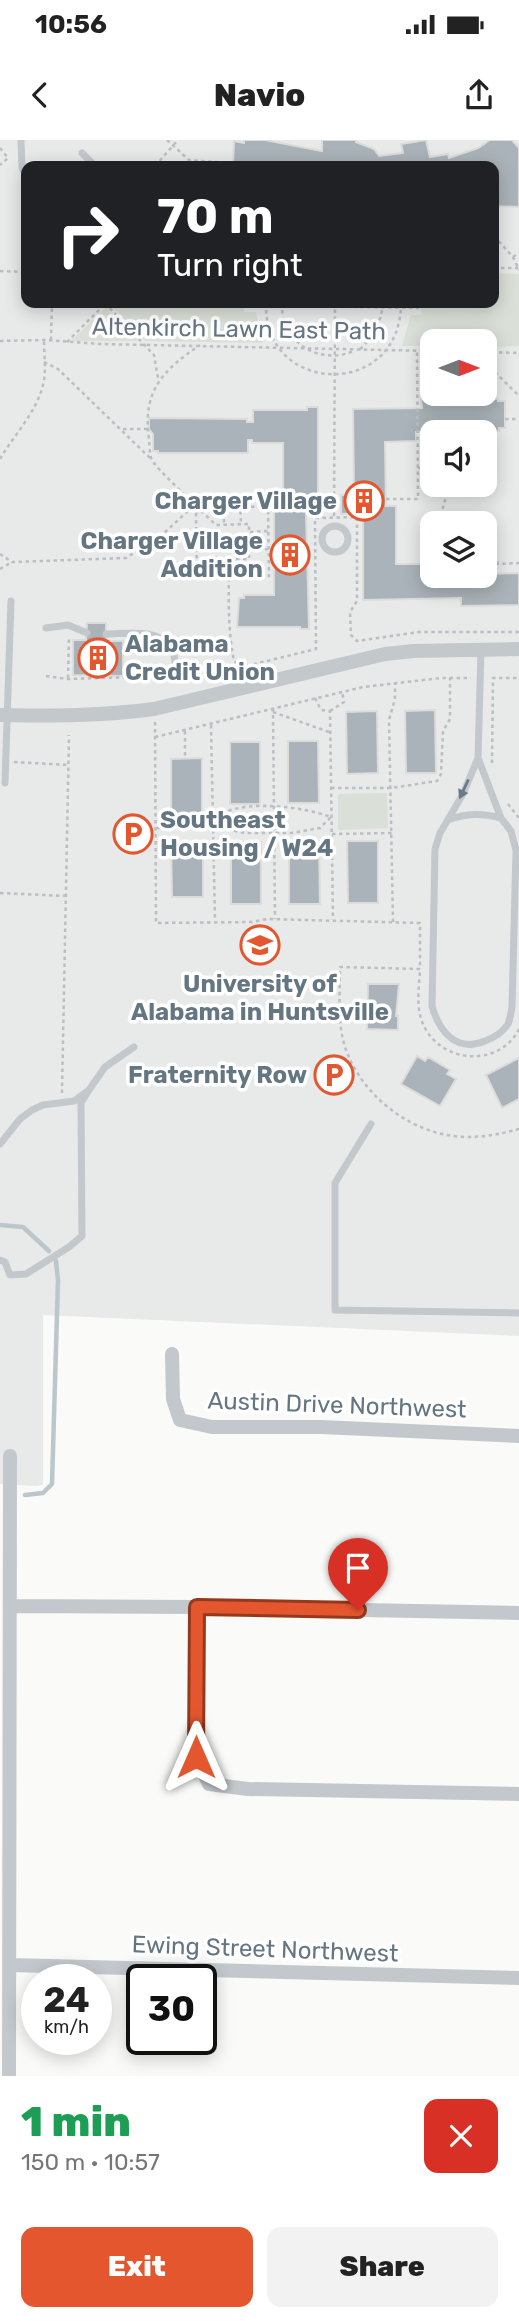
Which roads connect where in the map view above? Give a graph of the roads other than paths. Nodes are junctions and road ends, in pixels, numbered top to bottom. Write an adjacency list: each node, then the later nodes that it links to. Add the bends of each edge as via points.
1 (22, 140): 3 (lane)
2 (82, 153): 4 (lane)
3 (22, 161)
4 (90, 161)
5 (11, 601): 12 (lane)
6 (46, 628): 7 (lane, via 68,625)
7 (86, 633)
8 (106, 634): 11 (lane, via 154,634 173,652)
9 (481, 649): 10 (street); 12 (street, via 385,654 154,709 71,717); 13 (lane)
10 (519, 649)
11 (176, 675)
12 (4, 715): 14 (lane)
13 (478, 758): 15 (lane); 16 (lane, one-way to 16)
14 (5, 783)
15 (501, 818): 16 (lane, via 464,814); 16 (lane, via 511,831 516,850 512,1007 508,1024 478,1044 461,1044 449,1037 437,1024 432,1006 435,849)
16 (448, 820)
17 (134, 1047): 18 (lane, via 105,1067)
18 (89, 1090): 20 (lane, via 74,1101 32,1110); 21 (lane, via 81,1103 82,1236 26,1275 10,1275)
19 (372, 1124): 22 (lane, via 335,1183 335,1310)
20 (0, 1144)
21 (0, 1261)
22 (519, 1313)
23 (172, 1353): 24 (street, Austin Drive Northwest, via 173,1399 180,1420 212,1427)
24 (519, 1436)
25 (10, 1456): 26 (street)
26 (4, 1477): 27 (street)
27 (11, 1606): 28 (street); 31 (street)
28 (197, 1607): 29 (street); 30 (street, via 196,1757 209,1784)
29 (519, 1613)
30 (519, 1794)
31 (5, 1795): 32 (street)
32 (10, 1965): 33 (street, Ewing Street Northwest); 34 (street)
33 (519, 1978)
34 (9, 2076)

